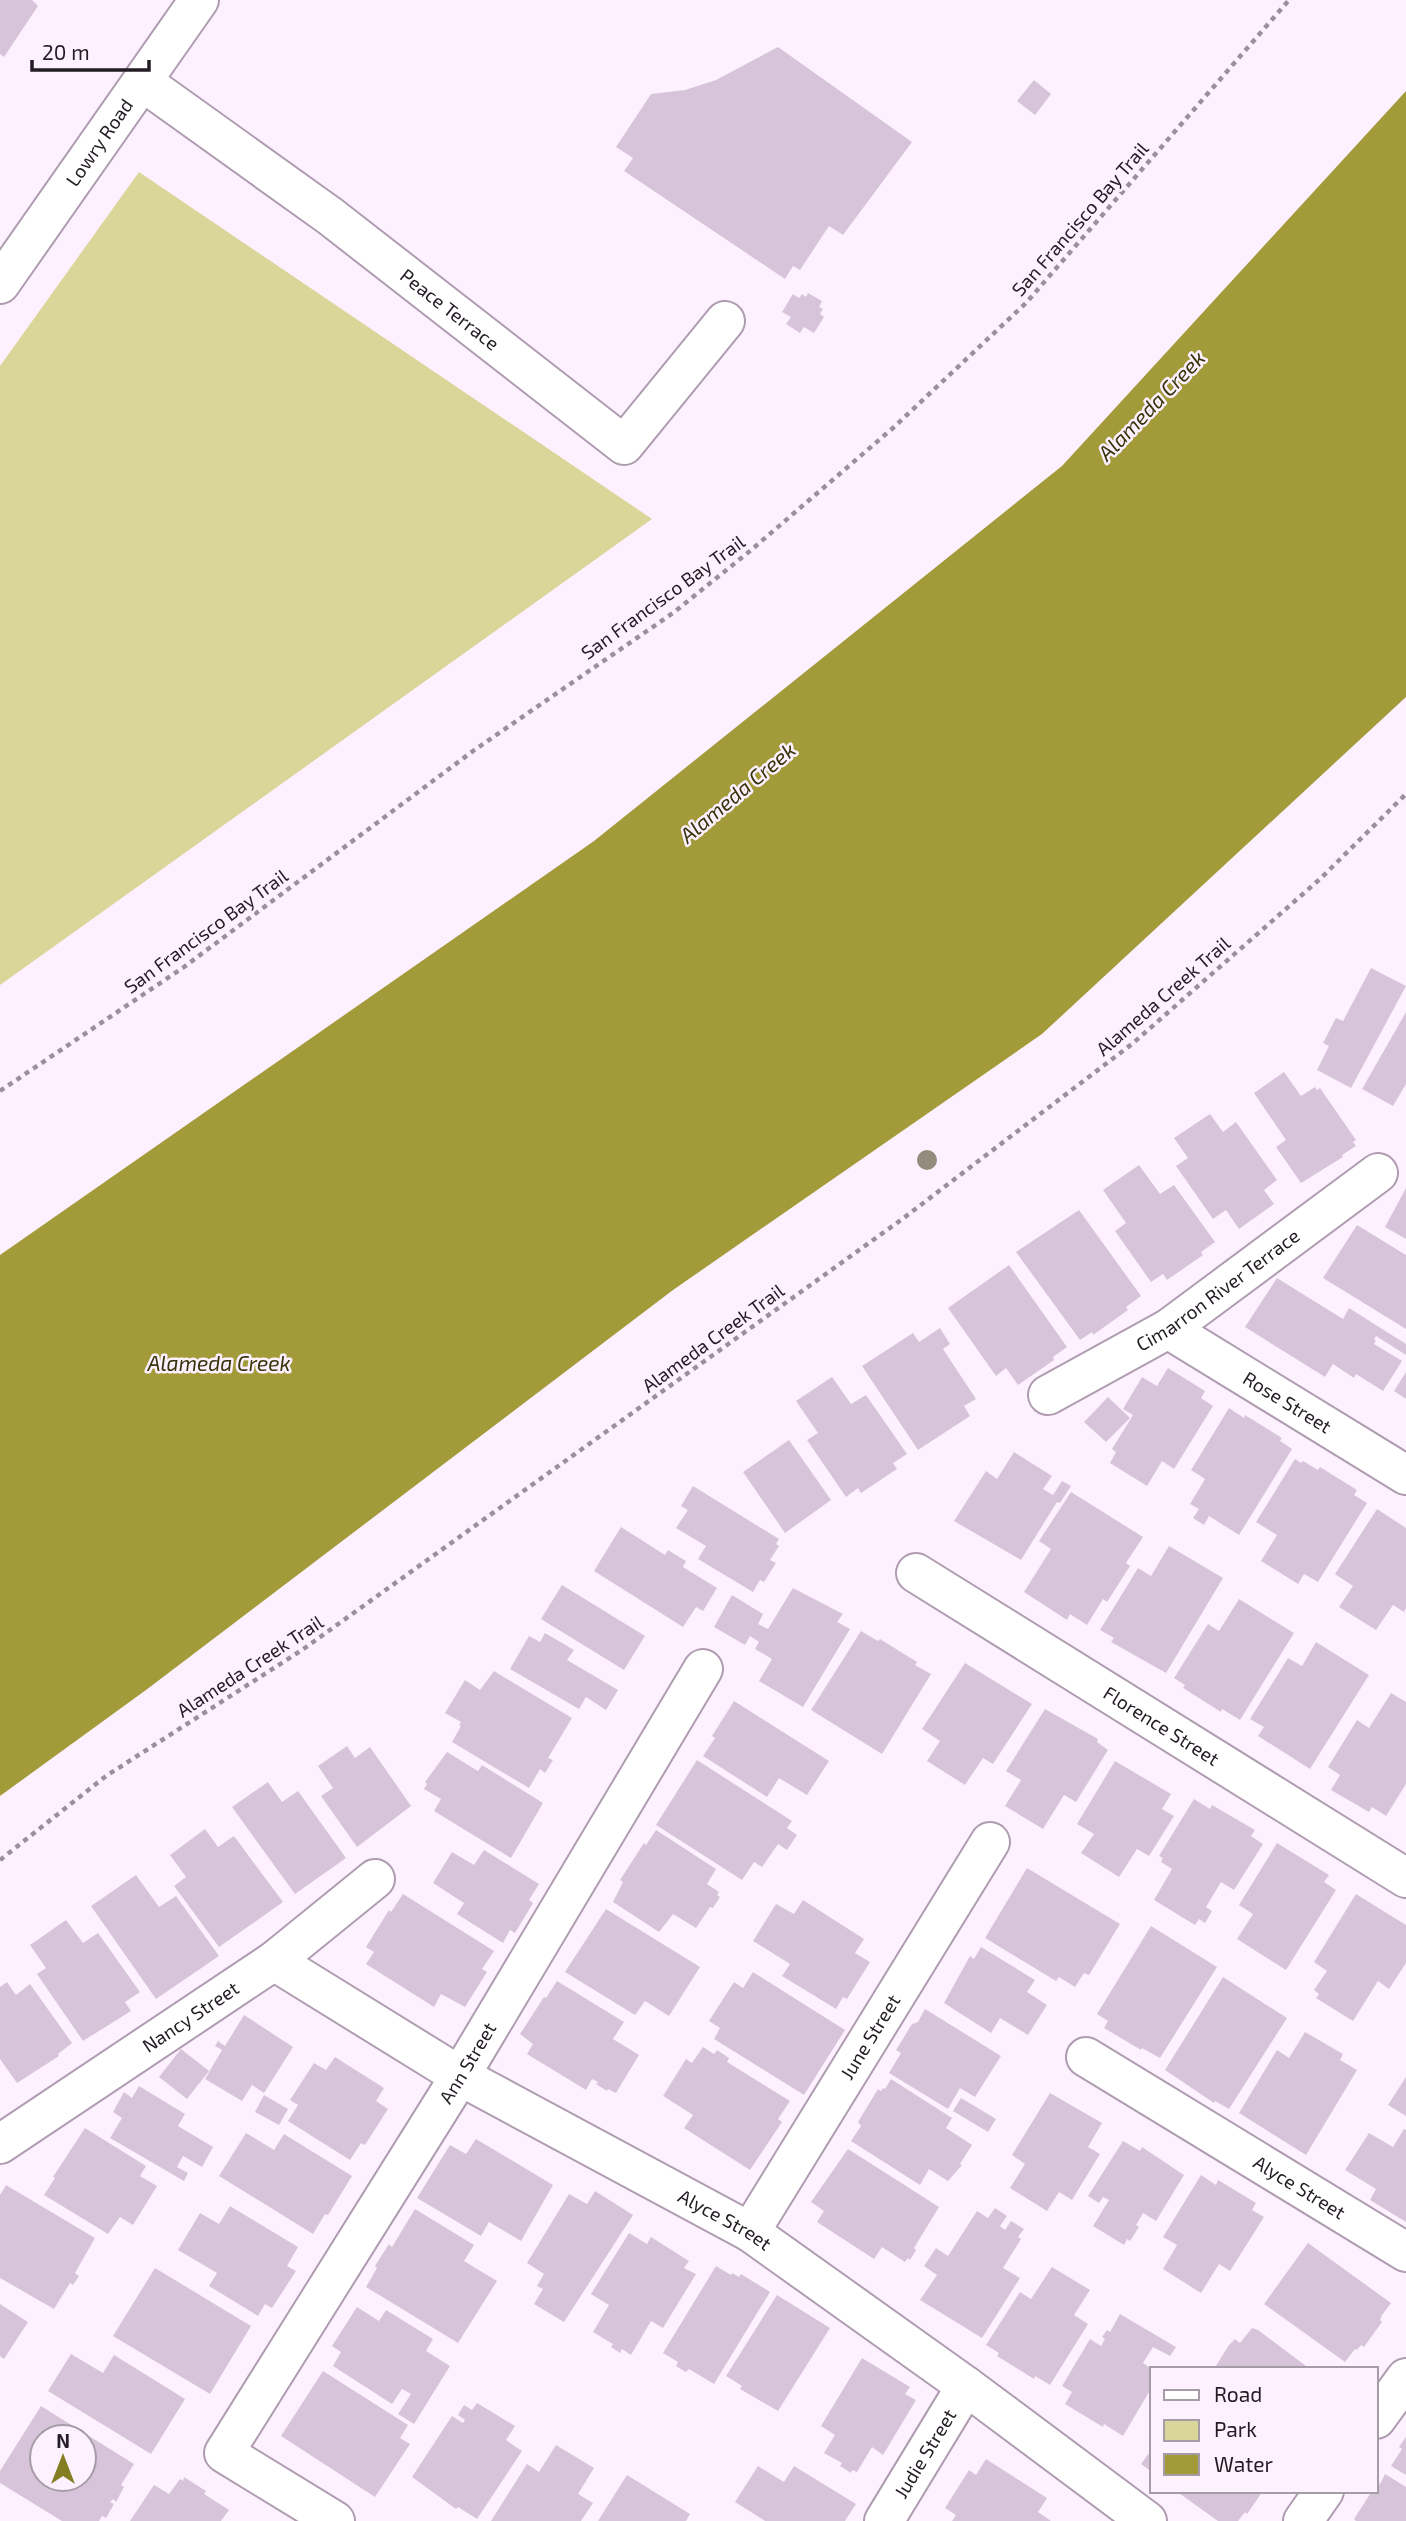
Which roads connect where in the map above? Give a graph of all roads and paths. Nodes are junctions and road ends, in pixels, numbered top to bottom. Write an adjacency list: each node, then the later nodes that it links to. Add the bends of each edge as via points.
1 (199, 0): 3 (street, Lowry Road)
2 (1289, 0): 7 (path, San Francisco Bay Trail, via 1026,303 893,428 750,551 673,613 473,751 184,967)
3 (143, 82): 4 (street, Lowry Road); 5 (street, Peace Terrace, via 330,216 624,445)
4 (0, 284)
5 (725, 321)
6 (1406, 794): 15 (path, Alameda Creek Trail, via 1320,879 1132,1044 901,1220 302,1650 106,1776)
7 (0, 1091)
8 (1378, 1173): 9 (street, Cimarron River Terrace)
9 (1168, 1329): 10 (street, Cimarron River Terrace); 11 (street, Rose Street)
10 (1048, 1395)
11 (1406, 1475)
12 (916, 1573): 16 (street, Florence Street)
13 (703, 1669): 20 (street, Ann Street)
14 (990, 1842): 22 (street, June Street)
15 (0, 1860)
16 (1406, 1878)
17 (375, 1879): 18 (street, Nancy Street)
18 (274, 1961): 20 (street, Alyce Street); 21 (street, Nancy Street)
19 (1086, 2057): 23 (street, Alyce Street)
20 (460, 2076): 22 (street, Alyce Street); 28 (street, Ann Street, via 224,2453)
21 (0, 2144)
22 (750, 2232): 25 (street, Alyce Street)
23 (1406, 2252)
24 (1406, 2378): 26 (street)
25 (966, 2386): 29 (street, Judie Street); 30 (street, Alyce Street)
26 (1378, 2416)
27 (1323, 2493): 31 (street)
28 (335, 2521)
29 (884, 2521)
30 (1147, 2521)
31 (1303, 2521)

